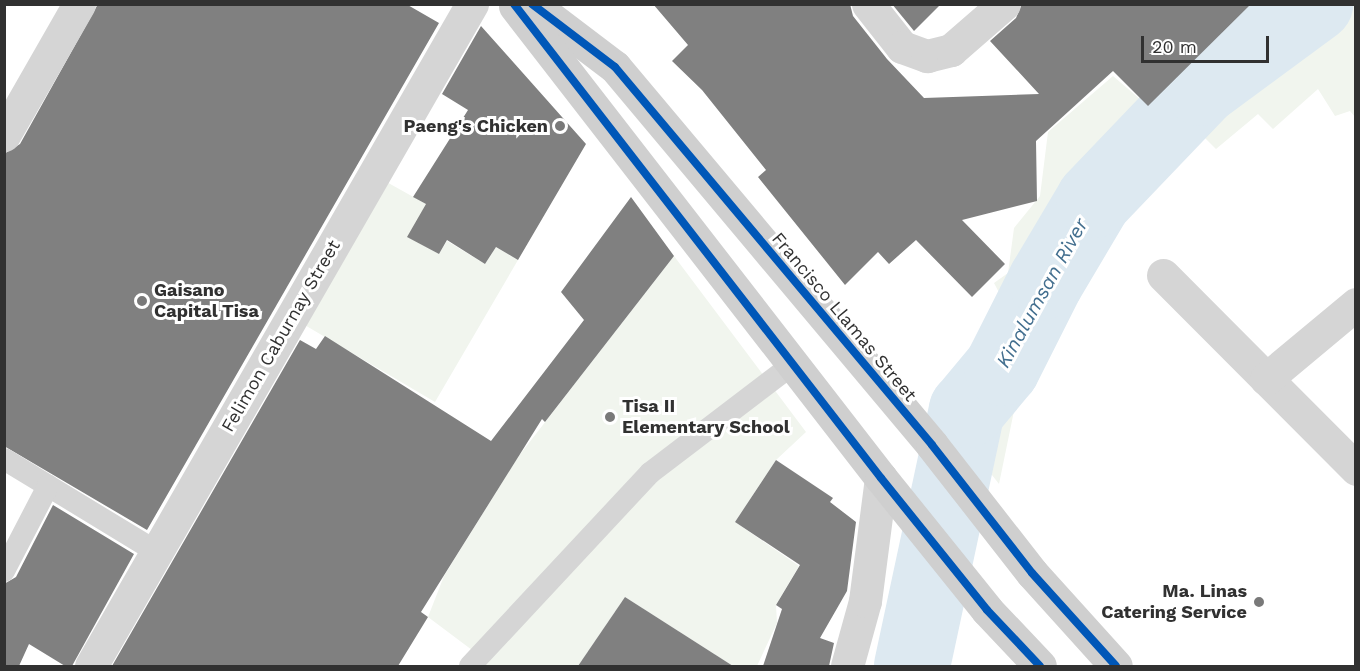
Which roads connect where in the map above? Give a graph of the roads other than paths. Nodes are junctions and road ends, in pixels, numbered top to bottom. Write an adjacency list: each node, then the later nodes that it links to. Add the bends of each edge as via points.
1 (79, 4): 7 (street)
2 (472, 4): 16 (street, Felimon Caburnay Street)
3 (514, 4): 10 (main road)
4 (531, 4): 22 (main road, Francisco Llamas Street, via 615,67 932,445 1032,573)
5 (868, 4): 6 (street, via 902,47 927,56 951,50)
6 (1004, 4)
7 (4, 135)
8 (1163, 275): 11 (street)
9 (1356, 304): 11 (street)
10 (793, 364): 15 (main road); 19 (lane, via 650,473)
11 (1266, 379): 13 (street)
12 (4, 459): 14 (lane)
13 (1356, 470)
14 (48, 486): 16 (lane); 17 (lane)
15 (888, 487): 20 (street, via 865,602); 21 (main road, via 987,610)
16 (157, 552): 18 (street, Felimon Caburnay Street)
17 (4, 571)
18 (91, 666)
19 (470, 666)
20 (847, 666)
21 (1040, 666)
22 (1116, 666)

